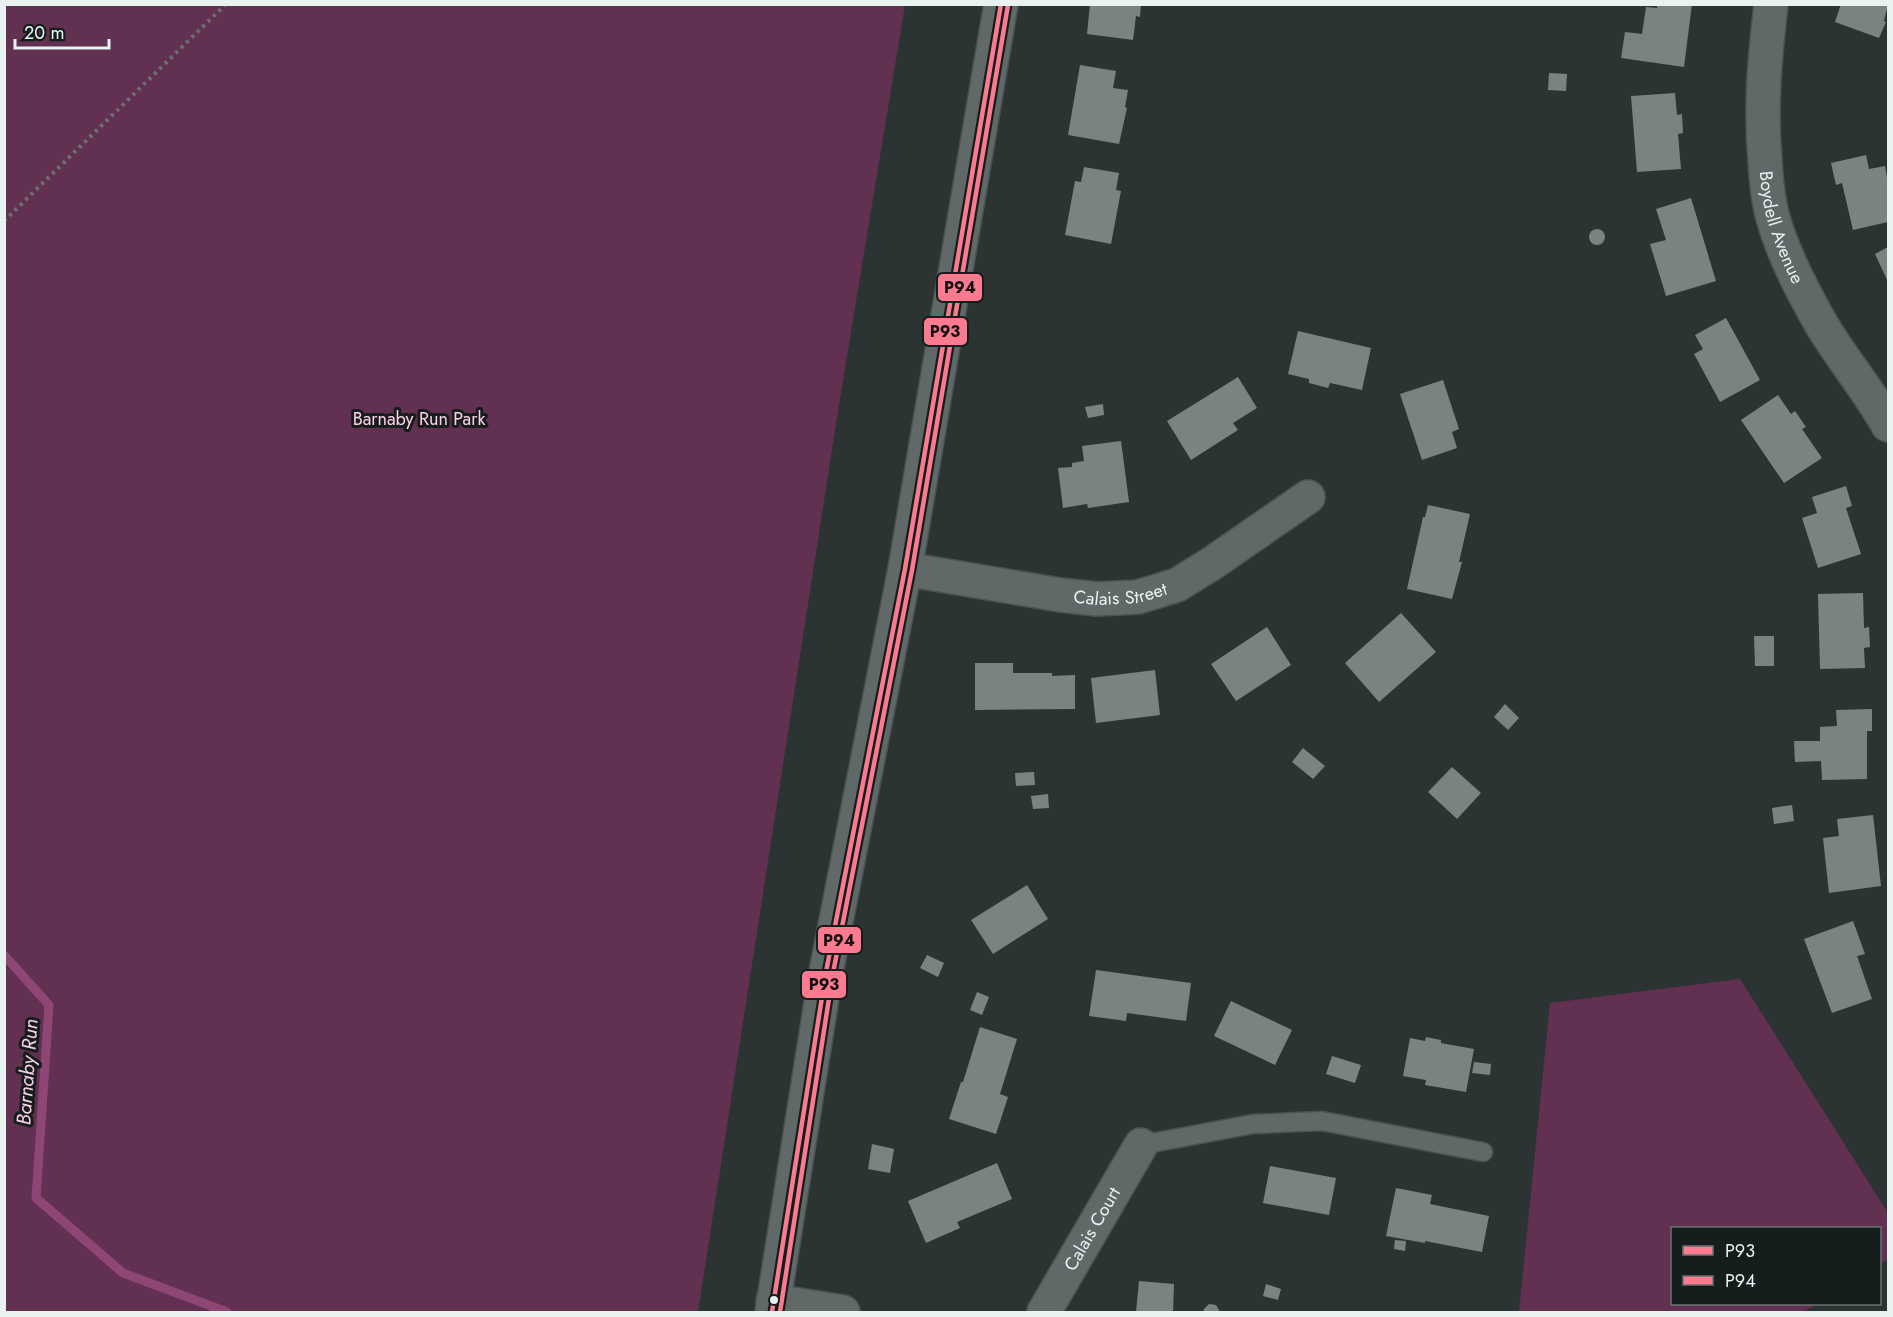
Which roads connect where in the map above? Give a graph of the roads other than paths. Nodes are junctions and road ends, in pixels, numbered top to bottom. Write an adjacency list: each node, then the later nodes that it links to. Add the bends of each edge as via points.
1 (1001, 4): 5 (main road)
2 (1771, 4): 3 (main road, Boydell Avenue, via 1762,122 1773,217 1786,256 1821,324)
3 (1888, 425)
4 (1308, 496): 5 (main road, Calais Street, via 1177,585 1138,597 1097,599 1060,595)
5 (905, 569): 8 (main road, via 826,972)
6 (1141, 1145): 7 (lane, via 1253,1124 1322,1121); 10 (main road, Calais Court)
7 (1483, 1152)
8 (772, 1307): 9 (main road)
9 (843, 1312)
10 (1044, 1312)

